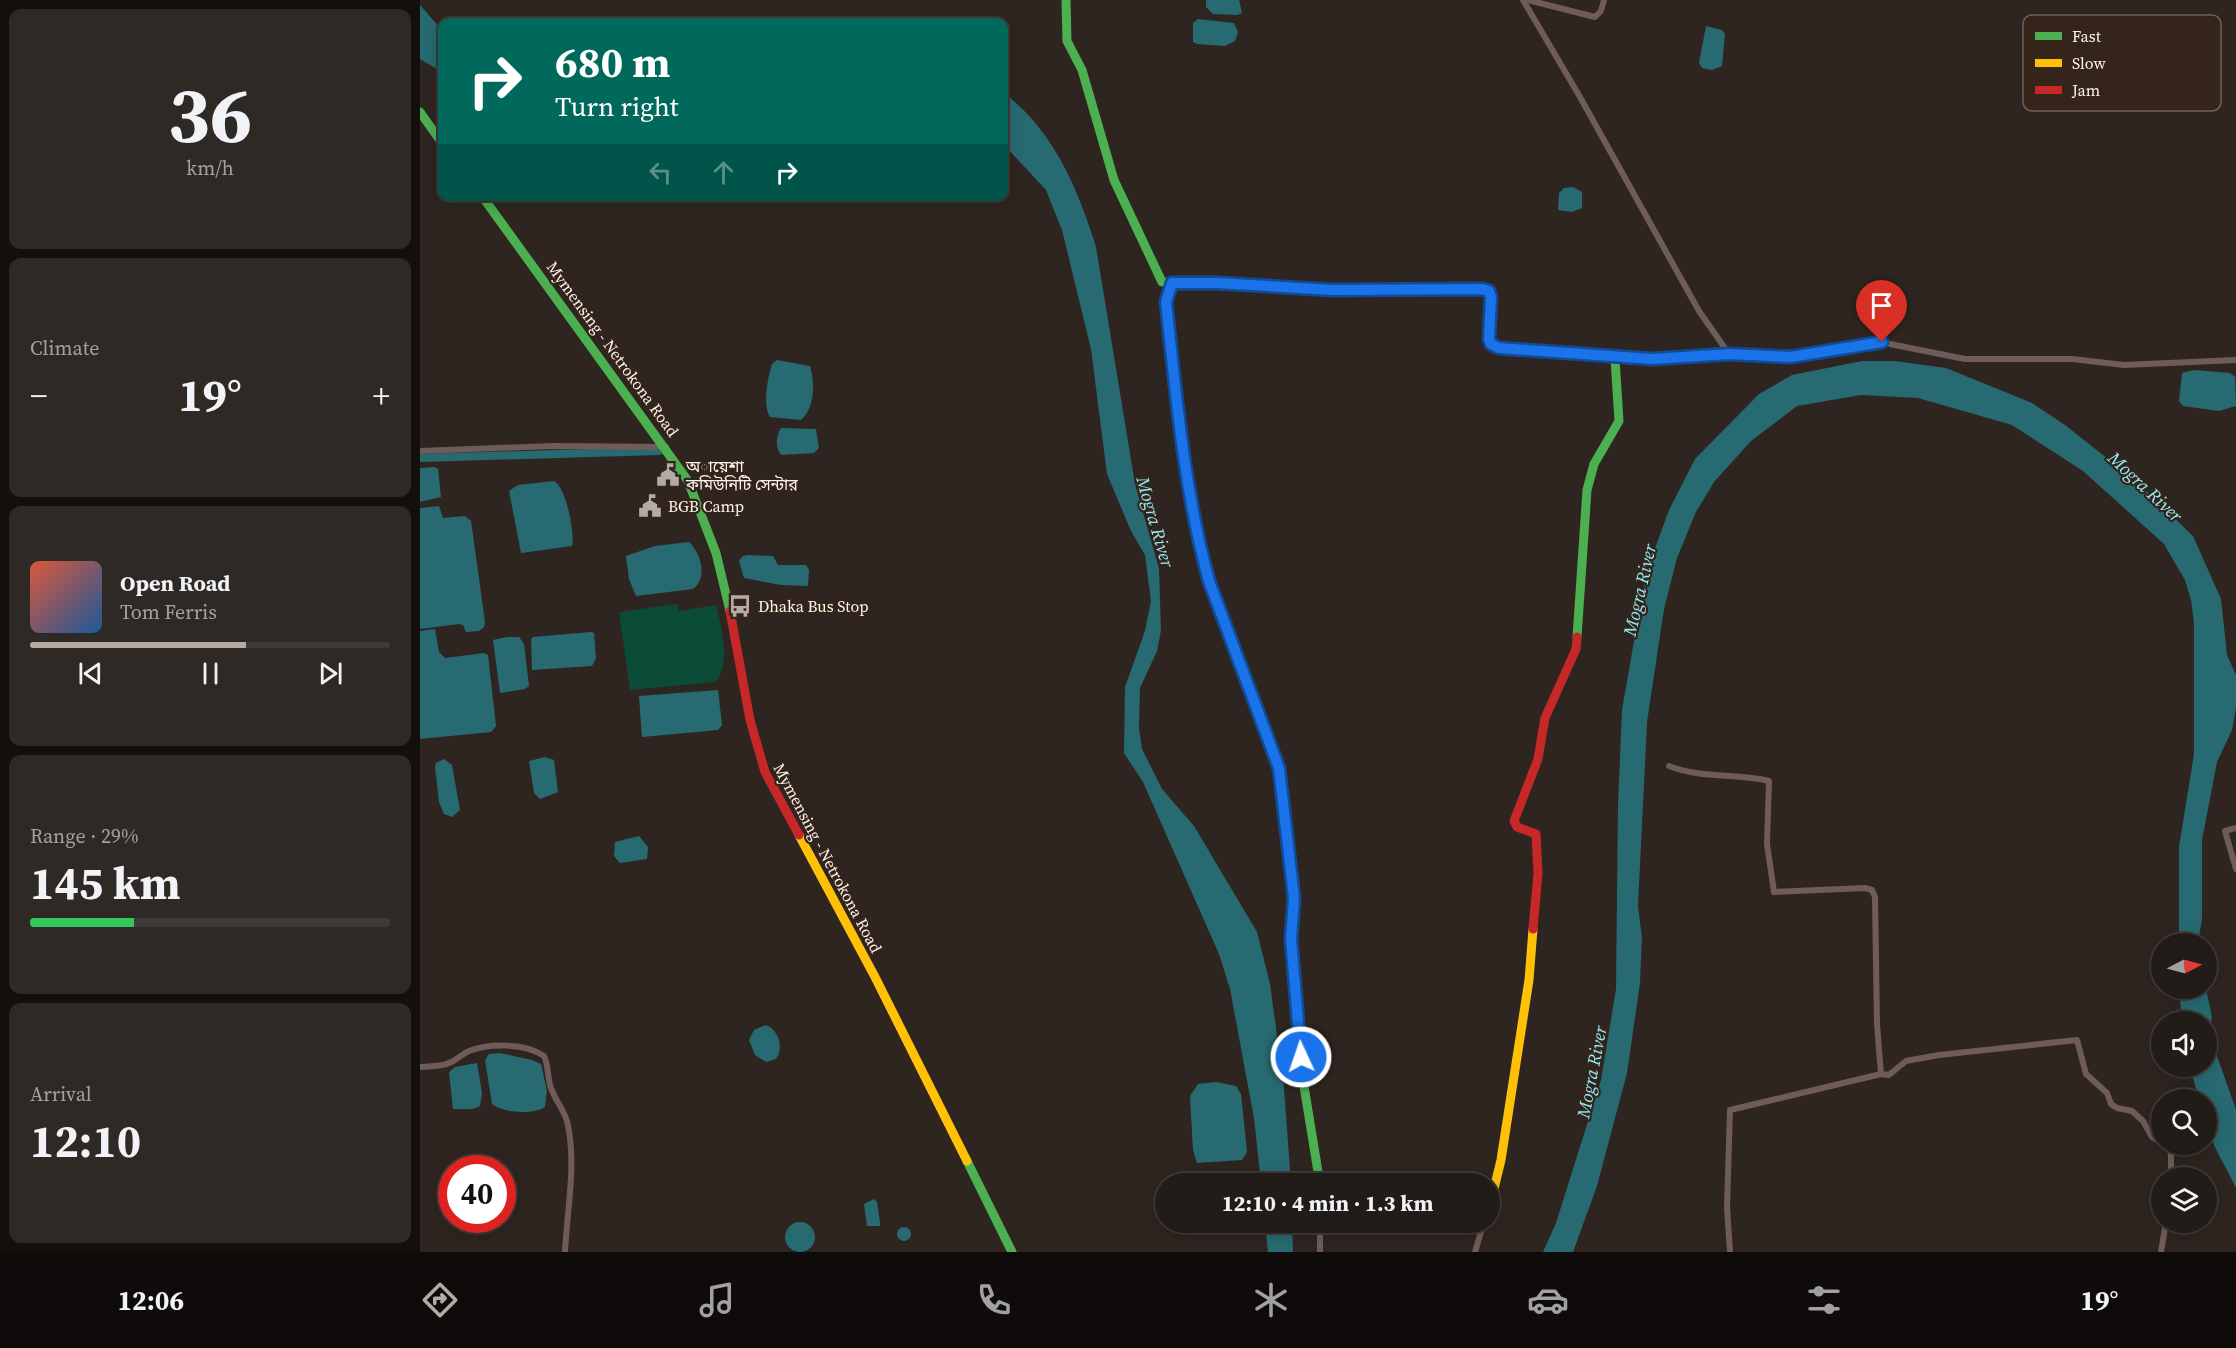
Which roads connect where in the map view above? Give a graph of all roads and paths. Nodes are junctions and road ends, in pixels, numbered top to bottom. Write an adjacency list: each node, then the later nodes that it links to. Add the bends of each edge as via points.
1 (1066, 0): 8 (street, via 1067,41 1082,70 1114,180 1158,276 1162,282)
2 (1522, 0): 9 (street, via 1698,311)
3 (1528, 0): 4 (street, via 1595,17 1602,11)
4 (1604, 0)
5 (420, 112): 6 (street)
6 (438, 137)
7 (486, 201): 12 (street, Mymensing - Netrokona Road)
8 (1172, 283): 10 (street, via 1332,290 1482,289 1489,291 1491,297 1491,344 1499,348); 20 (street, via 1166,302 1180,435 1202,556 1280,776 1294,898 1291,939 1302,1074)
9 (1729, 354): 10 (street, via 1652,359); 11 (street, via 1791,357 1875,341 1965,359 2072,359 2124,365)
10 (1611, 357): 21 (street, via 1616,364 1619,421 1594,464 1587,490 1576,649 1545,718 1538,759 1515,821 1517,827 1536,834 1538,873 1529,980)
11 (2236, 360)
12 (666, 447): 13 (street); 26 (street, Mymensing - Netrokona Road, via 688,482 716,553 750,720 765,772 874,975)
13 (420, 451)
14 (1669, 766): 18 (street, via 1700,774 1769,781 1767,844 1773,892 1872,890)
15 (2236, 828): 16 (street, via 2225,831)
16 (2236, 869)
17 (420, 1067): 25 (street, via 448,1064 487,1047 520,1047 544,1056 551,1090 567,1124 570,1149)
18 (1881, 1074): 19 (street, via 1889,1075 1906,1061 2073,1039 2079,1042 2086,1074 2107,1093 2111,1104 2132,1111 2143,1121); 29 (street, via 1730,1110)
19 (2151, 1135)
20 (1318, 1173)
21 (1498, 1173)
22 (1320, 1233): 27 (street)
23 (1481, 1233): 28 (street)
24 (2164, 1233): 30 (street)
25 (565, 1252)
26 (1012, 1252)
27 (1320, 1252)
28 (1475, 1252)
29 (1730, 1252)
30 (2160, 1252)

